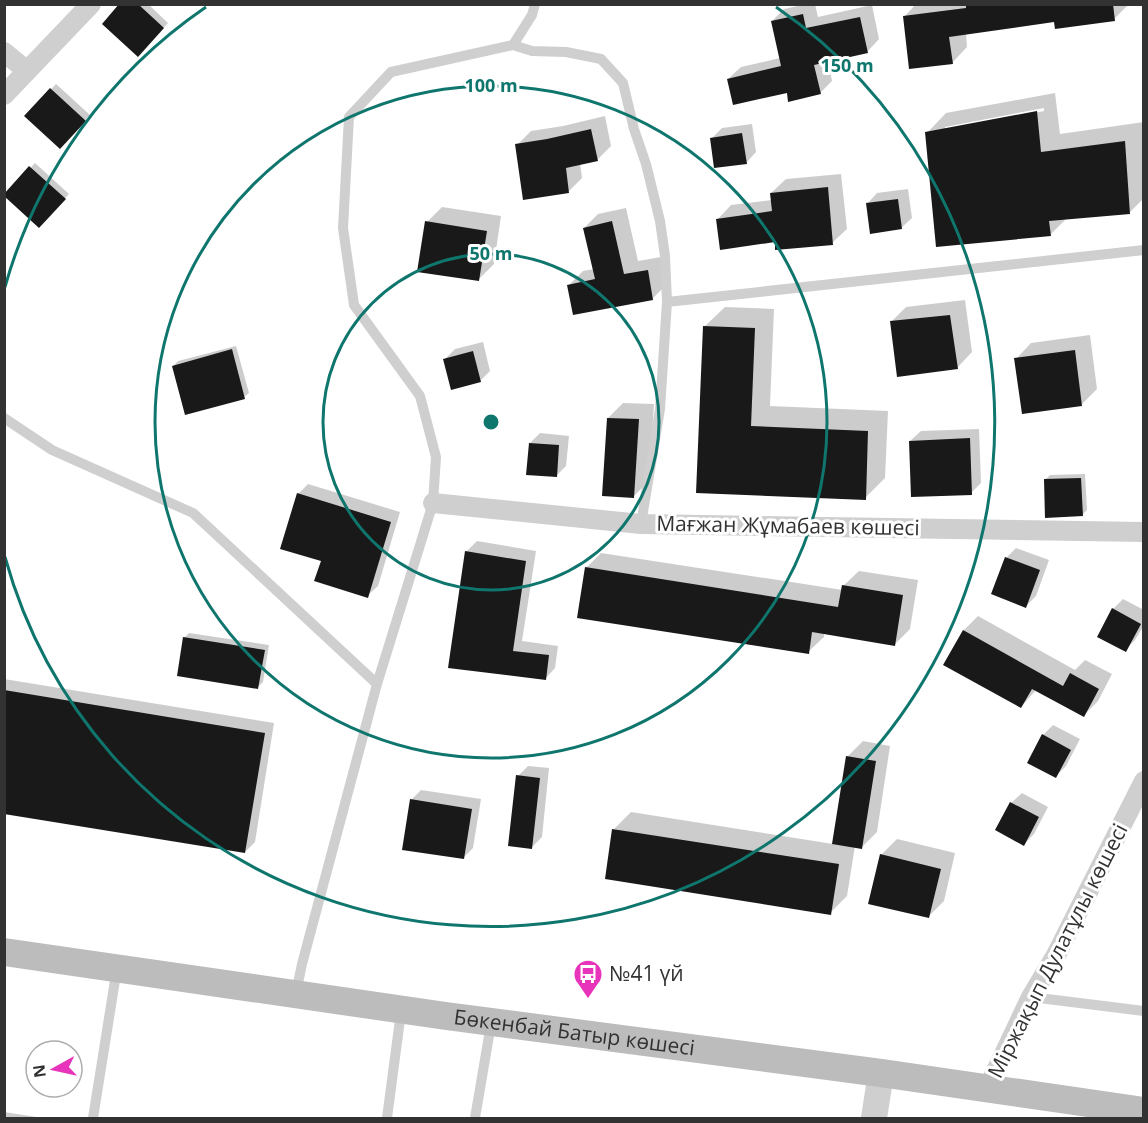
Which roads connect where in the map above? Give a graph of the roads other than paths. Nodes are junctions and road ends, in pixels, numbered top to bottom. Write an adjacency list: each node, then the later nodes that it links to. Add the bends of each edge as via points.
1 (91, 4): 5 (street)
2 (535, 4): 3 (lane)
3 (513, 45): 8 (lane, via 601,59 622,83 660,221); 10 (lane, via 391,72 349,117 343,228 354,305 420,396 436,457)
4 (4, 52): 5 (street)
5 (27, 71): 6 (street)
6 (4, 95)
7 (1143, 250): 8 (lane)
8 (667, 302): 11 (lane, via 660,409)
9 (4, 418): 13 (lane, via 52,450 193,513)
10 (433, 503): 11 (street, Мағжан Жұмабаев көшесі); 13 (lane)
11 (641, 524): 12 (street, Мағжан Жұмабаев көшесі)
12 (1143, 532)
13 (377, 684): 17 (lane)
14 (1143, 781): 18 (street, Міржақып Дулатұлы көшесі)
15 (4, 952): 16 (main road, Бөкенбай Батыр көшесі)
16 (117, 968): 17 (main road, Бөкенбай Батыр көшесі); 25 (lane)
17 (295, 994): 19 (main road, Бөкенбай Батыр көшесі)
18 (1031, 997): 20 (lane); 23 (street, Міржақып Дулатұлы көшесі)
19 (401, 1010): 21 (main road, Бөкенбай Батыр көшесі); 26 (lane)
20 (1143, 1011)
21 (491, 1022): 22 (main road, Бөкенбай Батыр көшесі); 27 (lane)
22 (881, 1073): 23 (main road, Бөкенбай Батыр көшесі); 28 (street)
23 (988, 1088): 24 (main road, Бөкенбай Батыр көшесі)
24 (1143, 1111)
25 (93, 1119)
26 (387, 1119)
27 (476, 1119)
28 (874, 1119)

